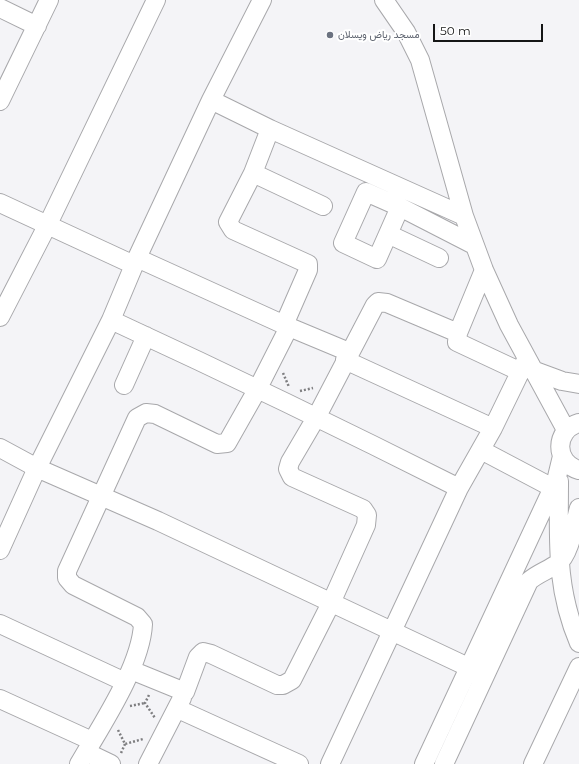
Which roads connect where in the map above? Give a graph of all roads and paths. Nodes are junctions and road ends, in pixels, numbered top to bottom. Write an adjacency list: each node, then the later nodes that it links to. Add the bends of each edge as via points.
1 (49, 0): 6 (street)
2 (156, 0): 16 (street)
3 (262, 0): 7 (street)
4 (384, 0): 15 (street, via 406,32 420,60)
5 (0, 8): 6 (street)
6 (37, 26): 8 (street)
7 (211, 100): 9 (street); 20 (street)
8 (0, 101)
9 (270, 129): 10 (street); 11 (street)
10 (253, 173): 13 (street); 24 (street, via 229,219 230,227 306,263 309,267)
11 (369, 184): 14 (street); 15 (street); 17 (street, via 343,243 377,259)
12 (0, 203): 16 (street)
13 (323, 206)
14 (400, 207): 17 (street); 18 (street)
15 (464, 216): 18 (street)
16 (48, 224): 20 (street); 22 (street)
17 (388, 234): 19 (street)
18 (474, 245): 21 (street)
19 (439, 258)
20 (136, 261): 23 (street); 24 (street)
21 (484, 270): 25 (street); 28 (street)
22 (0, 318)
23 (111, 320): 26 (street); 40 (street)
24 (286, 326): 27 (street); 32 (street)
25 (458, 333): 27 (street, via 387,303 378,302 372,308); 28 (street, via 457,342)
26 (146, 336): 31 (street); 32 (street)
27 (347, 356): 29 (street); 35 (street)
28 (523, 367): 30 (street, via 562,381); 35 (street); 36 (street)
29 (333, 384): 33 (path, via 291,393); 34 (street)
30 (579, 384)
31 (124, 385)
32 (257, 390): 33 (street); 44 (street, via 229,441 224,444 217,444 155,414 142,414 137,418)
33 (287, 402): 34 (street)
34 (317, 416): 42 (street); 48 (street, via 290,462 290,474 296,480 363,509 367,516 366,525)
35 (488, 425): 38 (street)
36 (572, 427): 39 (street, via 560,443)
37 (0, 448): 40 (street)
38 (481, 450): 42 (street); 43 (street)
39 (560, 463): 41 (street, via 566,463); 43 (street); 47 (street)
40 (37, 468): 44 (street); 46 (street)
41 (579, 470)
42 (459, 488): 50 (street)
43 (553, 488): 52 (street)
44 (102, 497): 48 (street); 55 (street, via 67,571 67,578 72,585 141,620 142,631)
45 (579, 508): 47 (street, via 565,555)
46 (0, 550)
47 (560, 563): 51 (street, via 560,580 566,609); 54 (street, via 535,575 529,581)
48 (331, 603): 50 (street); 57 (street, via 288,683 277,685 203,652 198,657)
49 (0, 624): 55 (street)
50 (393, 631): 52 (street); 66 (street)
51 (579, 643)
52 (469, 667): 54 (street); 67 (street)
53 (579, 667): 69 (street)
54 (485, 675): 68 (street)
55 (128, 676): 56 (street); 60 (street)
56 (157, 680): 57 (street); 61 (path, via 145,703)
57 (185, 692): 59 (street)
58 (0, 699): 62 (street)
59 (178, 709): 61 (street); 65 (street)
60 (109, 710): 61 (path, via 125,744); 62 (street)
61 (164, 733): 64 (street)
62 (86, 752): 63 (street)
63 (111, 764)
64 (148, 764)
65 (299, 764)
66 (330, 764)
67 (424, 764)
68 (444, 764)
69 (533, 764)

